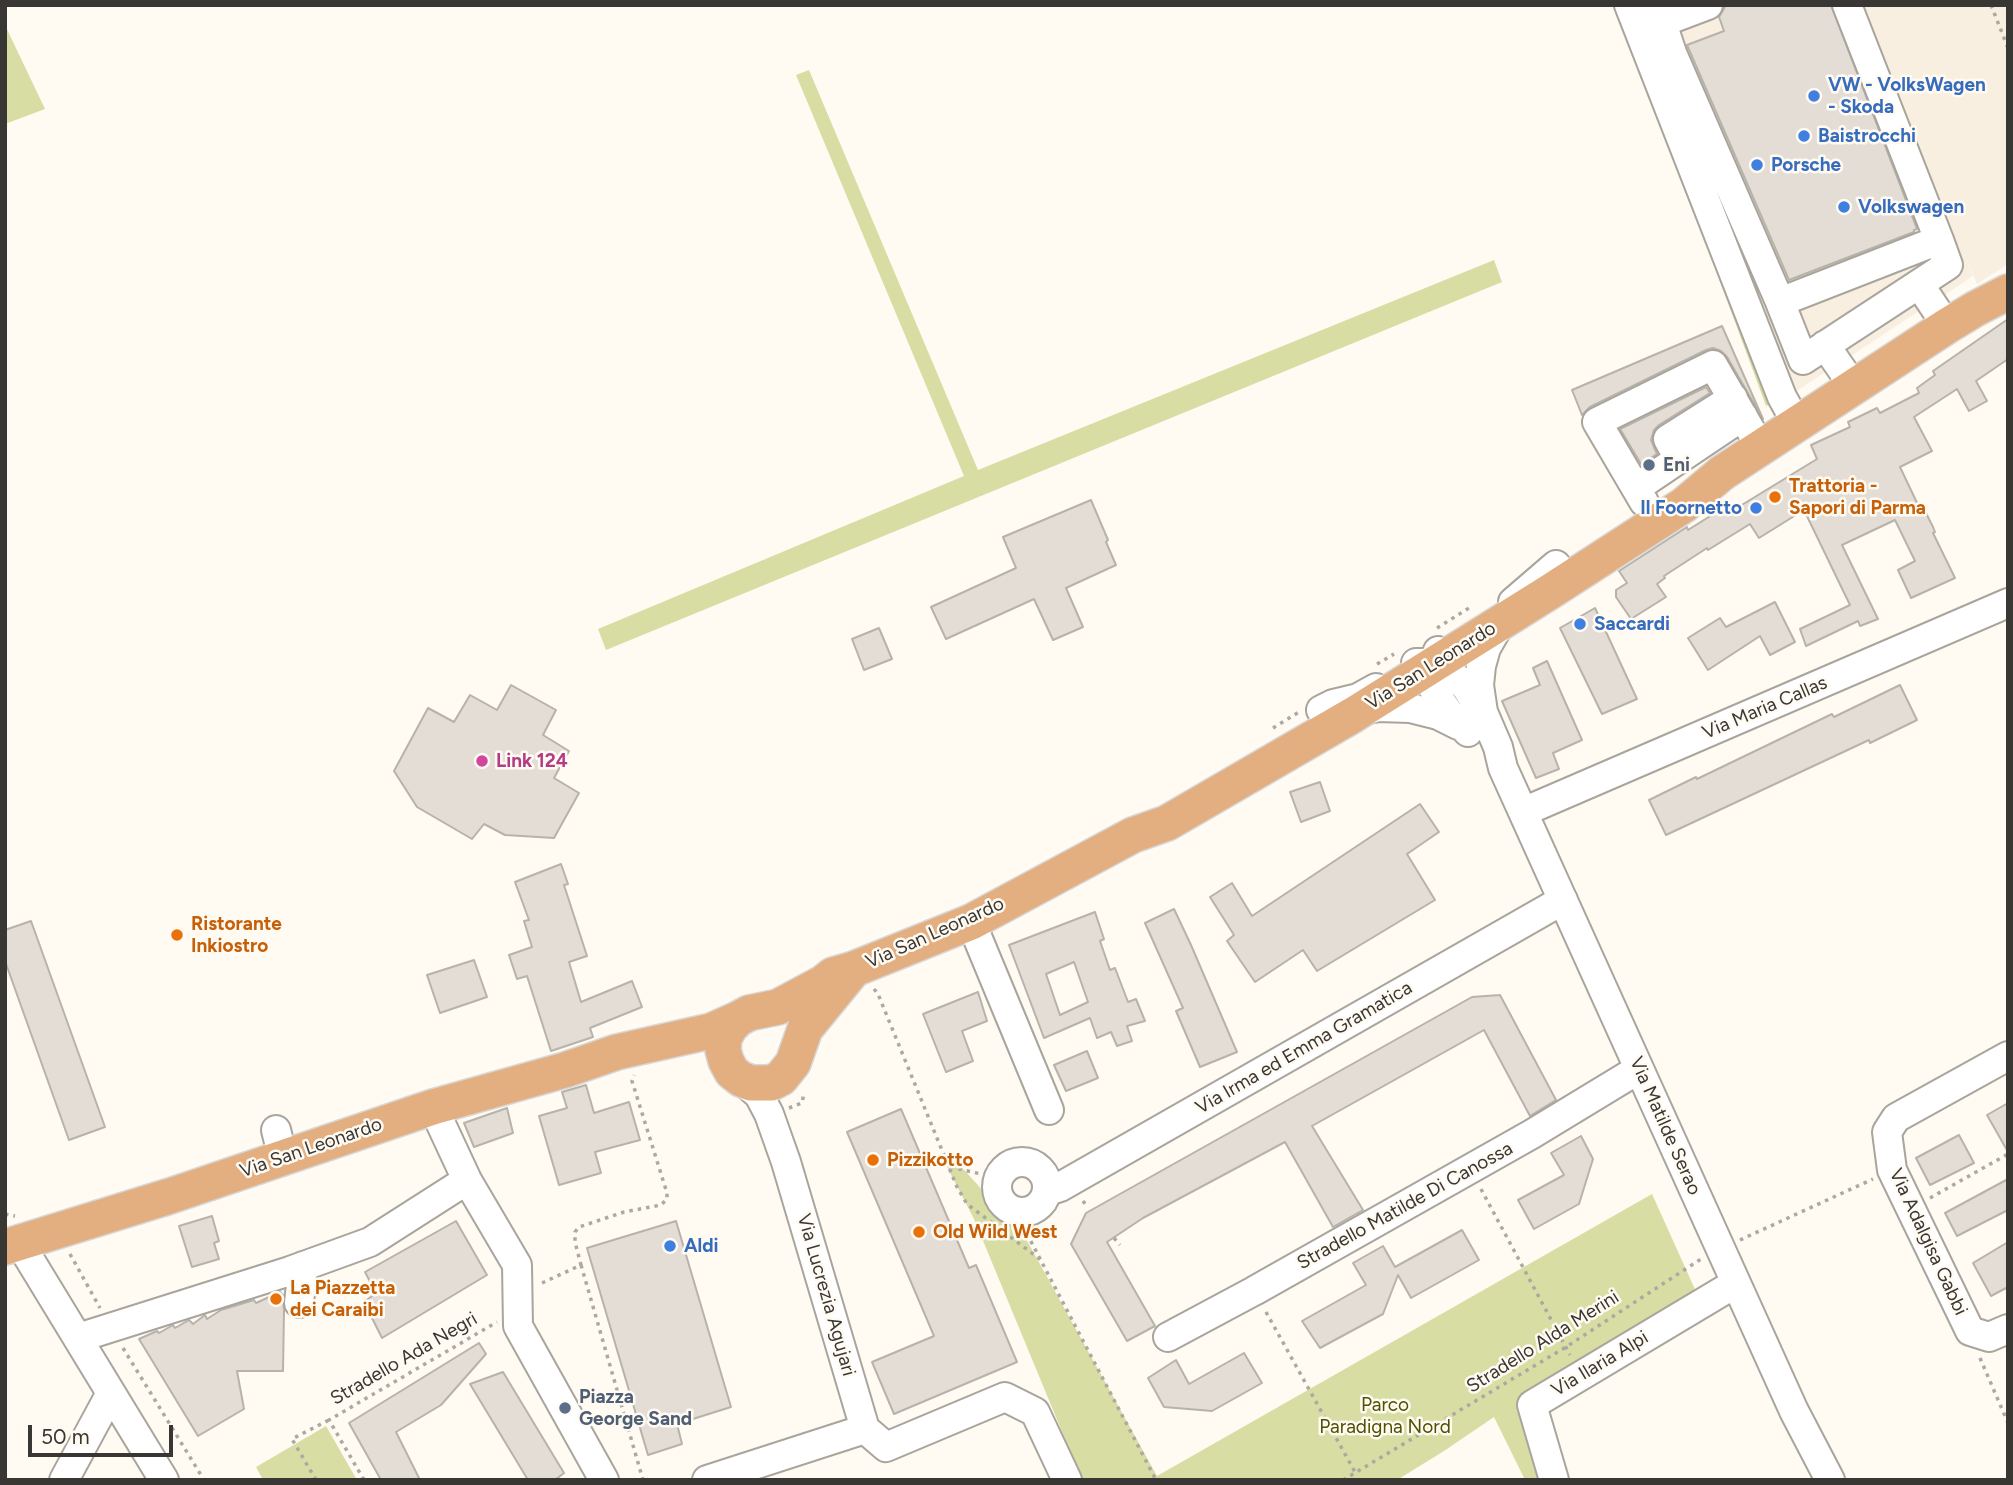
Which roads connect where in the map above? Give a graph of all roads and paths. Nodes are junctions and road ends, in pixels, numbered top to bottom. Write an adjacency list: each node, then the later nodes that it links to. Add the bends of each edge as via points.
1 (1629, 5): 16 (street, via 1782,397)
2 (1708, 5): 5 (street)
3 (1847, 5): 7 (street)
4 (1991, 5): 6 (path)
5 (1660, 14): 11 (street, via 1672,53)
6 (2008, 48)
7 (1939, 240): 9 (street, via 1948,265); 11 (street)
8 (2008, 278): 12 (main road, Via San Leonardo)
9 (1919, 284): 12 (street); 13 (street)
10 (2008, 292): 12 (main road, Via San Leonardo)
11 (1780, 302): 13 (street, via 1803,360)
12 (1955, 321): 14 (main road, Via San Leonardo)
13 (1825, 345): 14 (street)
14 (1854, 387): 16 (main road, Via San Leonardo)
15 (1738, 407): 15 (street, via 1713,365 1597,422 1640,495); 17 (street)
16 (1797, 424): 17 (main road, Via San Leonardo)
17 (1761, 448): 18 (main road, Via San Leonardo)
18 (1722, 473): 19 (main road, Via San Leonardo); 22 (main road, Via San Leonardo, via 1684,505)
19 (1556, 565): 26 (street, via 1514,602 1440,648); 27 (main road, Via San Leonardo)
20 (2008, 603): 30 (street, Via Maria Callas)
21 (1470, 607): 23 (path)
22 (1507, 619): 26 (main road, Via San Leonardo); 28 (street, Via Matilde Serao, via 1493,634 1481,666)
23 (1435, 629)
24 (1399, 650): 25 (path)
25 (1376, 665)
26 (1432, 666): 27 (main road, Via San Leonardo); 28 (street, Via Matilde Serao, via 1448,671 1475,699)
27 (1326, 711): 28 (street, via 1410,708); 29 (path); 32 (main road, Via San Leonardo, via 1157,814 1128,837)
28 (1477, 726): 30 (street, Via Matilde Serao, via 1498,747)
29 (1271, 729)
30 (1523, 812): 31 (street, Via Matilde Serao)
31 (1563, 900): 38 (street, Via Matilde Serao); 49 (street, Via Irma ed Emma Gramatica, via 1071,1181 1055,1189)
32 (971, 922): 33 (main road, Via San Leonardo); 41 (street)
33 (854, 969): 34 (main road, Via San Leonardo, via 833,975 778,1007); 37 (main road, via 805,1029)
34 (749, 1015): 35 (main road, Via San Leonardo, via 711,1031); 37 (main road, via 773,1014 784,1020 796,1042); 39 (main road, via 730,1027 724,1038 726,1061)
35 (617, 1052): 39 (main road, Via San Leonardo, via 683,1051); 40 (main road, Via San Leonardo)
36 (2008, 1056): 46 (street, Via Adalgisa Gabbi, via 1896,1118 1887,1132)
37 (792, 1063): 39 (main road, via 771,1083 751,1083); 43 (street, via 780,1112)
38 (1639, 1069): 45 (street, Stradello Matilde Di Canossa); 58 (street, Via Matilde Serao)
39 (736, 1075): 43 (street, via 759,1095)
40 (433, 1107): 48 (street); 55 (main road, Via San Leonardo, via 280,1144 170,1196)
41 (1049, 1110)
42 (2008, 1154): 52 (path)
43 (786, 1162): 75 (street, Via Lucrezia Agujari)
44 (950, 1167): 47 (path)
45 (1470, 1169): 62 (street, Stradello Matilde Di Canossa); 70 (path)
46 (1892, 1170): 52 (street, Via Adalgisa Gabbi); 58 (path, Stradello Alda Merini)
47 (999, 1178): 49 (street, via 1005,1169 1021,1162 1041,1170); 53 (street, via 1000,1200)
48 (467, 1180): 60 (street, via 370,1242); 64 (street, via 517,1265)
49 (1047, 1182): 53 (street, via 1047,1193 1038,1208)
50 (1084, 1203): 51 (path)
51 (1088, 1208)
52 (1910, 1209): 65 (street, Via Adalgisa Gabbi)
53 (1015, 1211): 86 (path)
54 (12, 1230): 55 (main road, Via San Leonardo); 69 (street)
55 (57, 1230): 66 (path)
56 (1114, 1238): 57 (path)
57 (1120, 1245)
58 (1721, 1249): 61 (street, Via Matilde Serao); 70 (path, Stradello Alda Merini)
59 (581, 1265): 83 (path)
60 (293, 1266): 63 (street); 66 (street)
61 (1736, 1283): 71 (street, Via Ilaria Alpi); 89 (street, Via Matilde Serao)
62 (1254, 1291): 68 (street, Stradello Matilde Di Canossa); 76 (path)
63 (299, 1303)
64 (517, 1309): 73 (path, Stradello Ada Negri); 82 (street, via 518,1326)
65 (1962, 1318): 67 (street, Via Adalgisa Gabbi, via 1969,1331); 74 (path)
66 (111, 1328): 69 (street); 79 (path)
67 (1998, 1333)
68 (1168, 1337)
69 (78, 1338): 72 (street)
70 (1566, 1347): 71 (path); 76 (path, Stradello Alda Merini)
71 (1581, 1375): 88 (street, Via Ilaria Alpi, via 1532,1405)
72 (111, 1393): 77 (street); 78 (street)
73 (329, 1420): 80 (path, via 292,1439); 81 (path, Stradello Ada Negri)
74 (2008, 1423)
75 (865, 1429): 84 (street); 85 (street, via 886,1447 1006,1397 1035,1412)
76 (1355, 1472): 87 (path, Stradello Alda Merini)
77 (64, 1480)
78 (164, 1480)
79 (204, 1480)
80 (316, 1480)
81 (364, 1480)
82 (604, 1480)
83 (643, 1480)
84 (707, 1480)
85 (1068, 1480)
86 (1156, 1480)
87 (1343, 1480)
88 (1554, 1480)
89 (1830, 1480)

